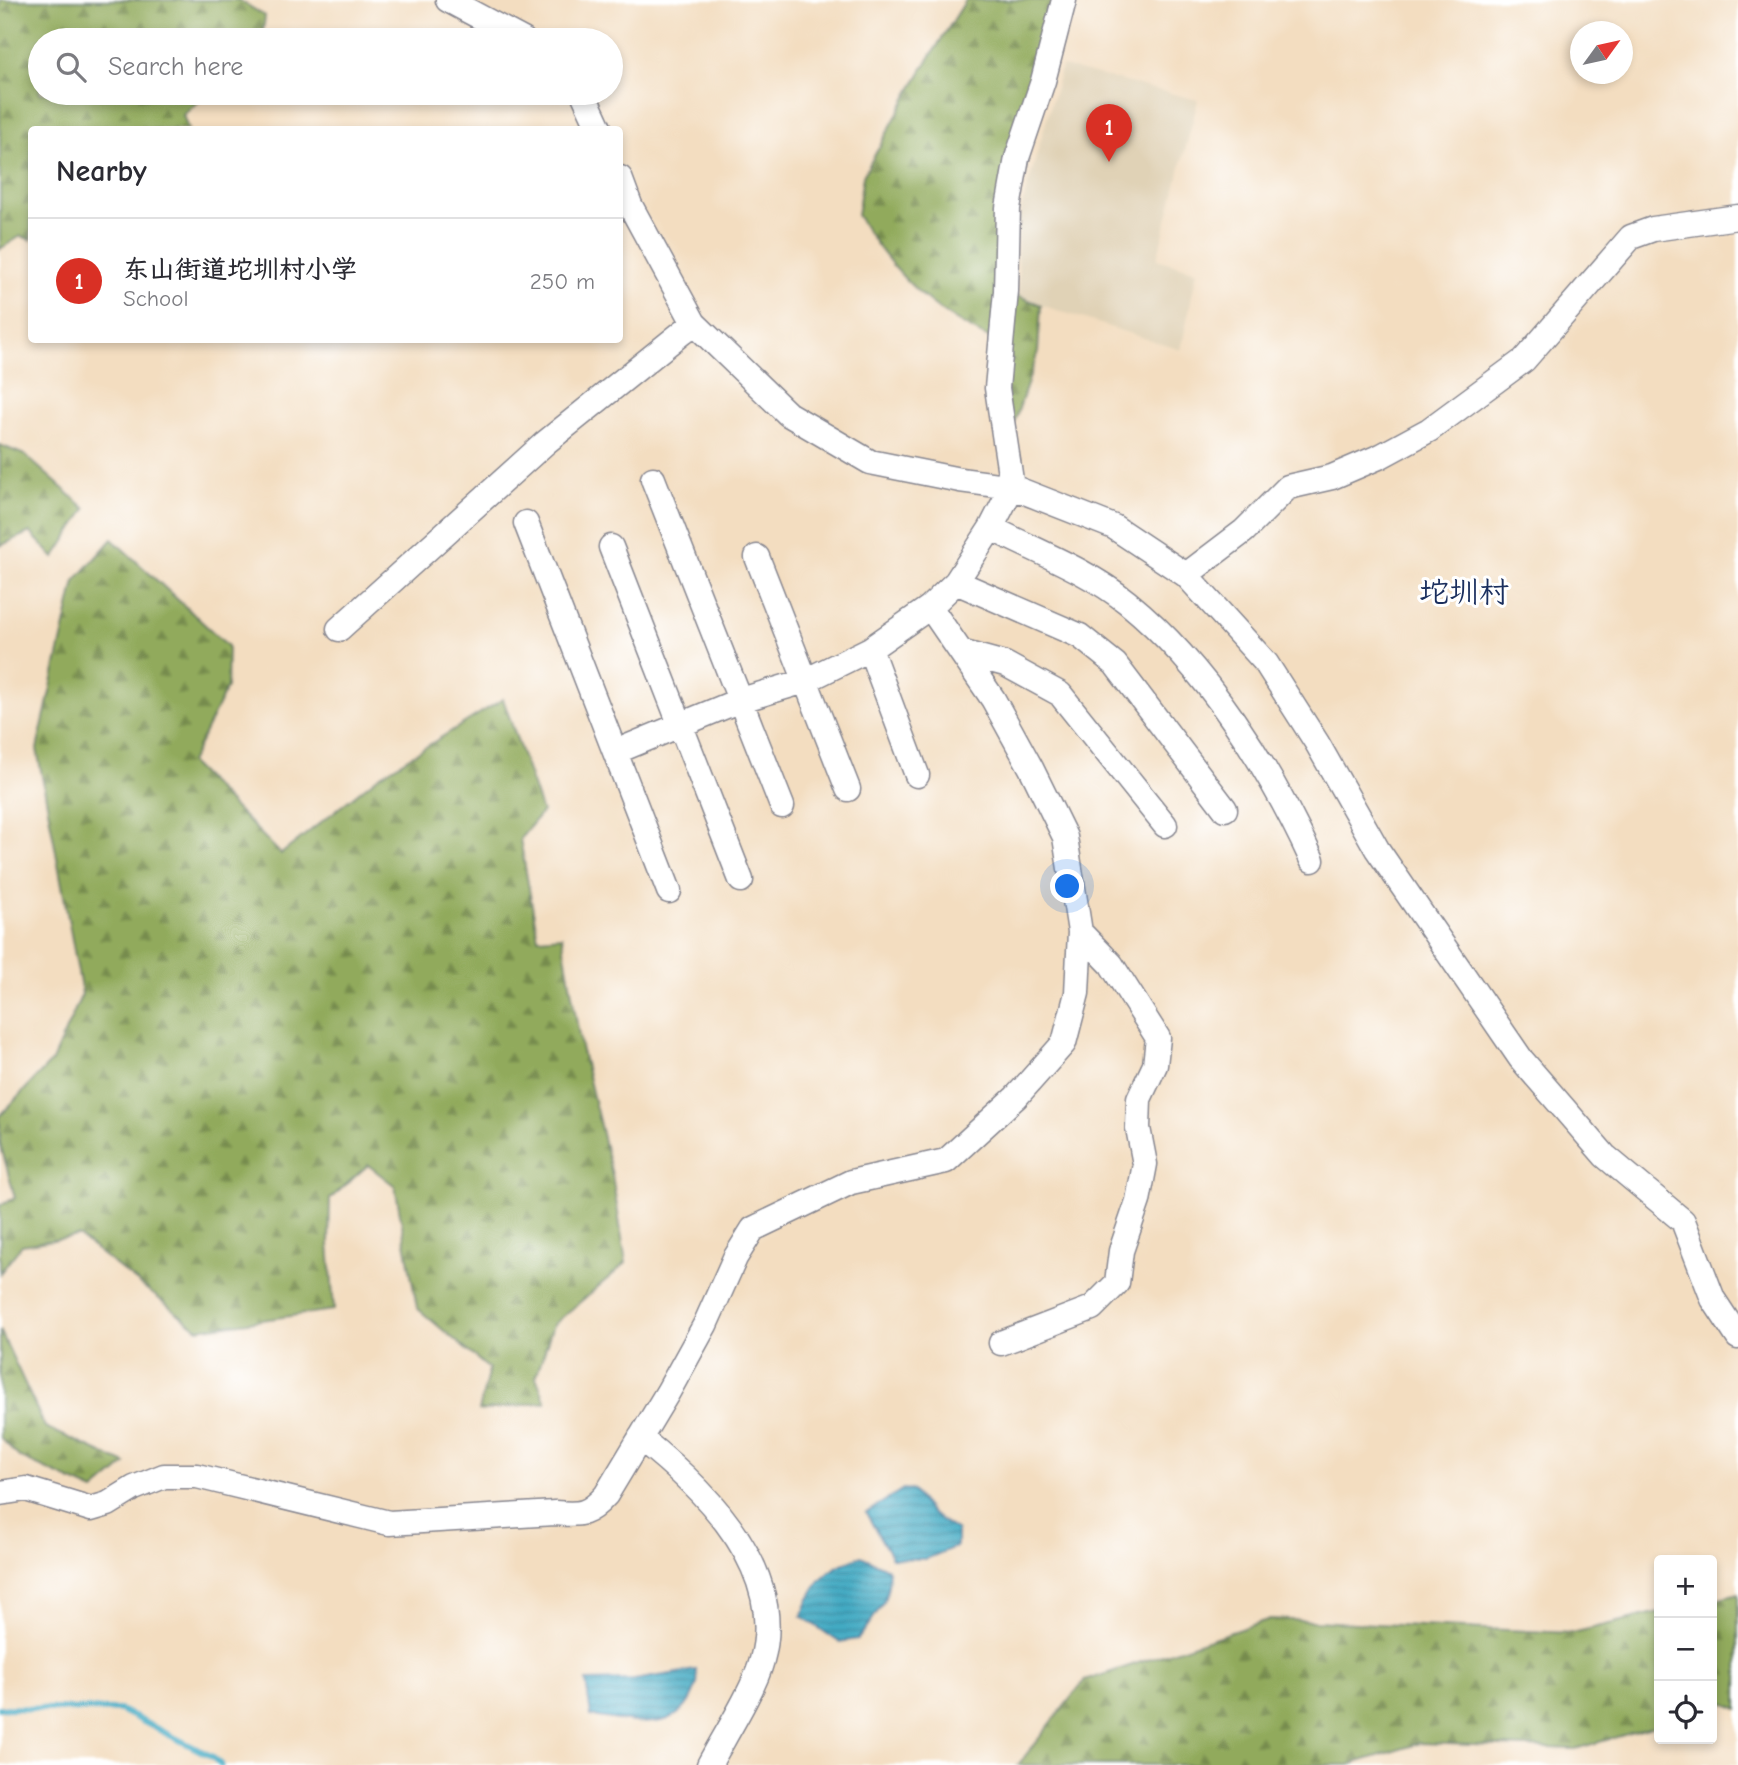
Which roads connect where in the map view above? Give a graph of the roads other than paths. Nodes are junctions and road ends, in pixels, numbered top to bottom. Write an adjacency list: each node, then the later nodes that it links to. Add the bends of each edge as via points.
1 (448, 0): 3 (street)
2 (1064, 0): 10 (street, via 1017,158 1008,208 997,388)
3 (500, 28)
4 (589, 105): 5 (street)
5 (598, 126)
6 (623, 185): 8 (street)
7 (1738, 217): 15 (street, via 1653,229 1631,237 1524,360 1429,430 1381,456 1332,477 1288,487 1244,531)
8 (694, 323): 10 (street, via 788,414 870,462); 18 (street, via 545,443)
9 (653, 479): 22 (street)
10 (1012, 487): 12 (street); 15 (street, via 1114,527)
11 (526, 523): 24 (street)
12 (991, 528): 16 (street); 30 (street, via 1126,601 1177,651 1240,730 1284,801)
13 (611, 547): 23 (street)
14 (757, 557): 21 (street)
15 (1186, 575): 34 (street, via 1266,663 1377,849 1521,1059 1605,1156 1683,1222 1713,1299)
16 (956, 582): 17 (street); 28 (street, via 1080,636 1115,664)
17 (930, 607): 19 (street); 20 (street)
18 (339, 629)
19 (870, 649): 21 (street); 25 (street)
20 (961, 652): 29 (street, via 1005,664 1060,694); 33 (street, via 993,699 1065,837)
21 (805, 681): 22 (street); 26 (street)
22 (738, 701): 23 (street); 27 (street)
23 (681, 726): 24 (street); 31 (street)
24 (615, 752): 32 (street)
25 (917, 775)
26 (848, 789)
27 (782, 806)
28 (1225, 809)
29 (1165, 825)
30 (1312, 860)
31 (741, 880)
32 (669, 891)
33 (1080, 932): 35 (street, via 1111,964 1158,1038 1155,1065 1139,1099 1138,1128 1145,1164 1138,1201 1121,1251 1118,1283 1092,1308); 36 (street, via 1077,993 1063,1043 1016,1097 946,1161 851,1182 753,1229)
34 (1738, 1338)
35 (1001, 1343)
36 (640, 1438): 37 (street, via 606,1495 593,1510 578,1514 389,1523 197,1476 164,1476 91,1509 26,1489); 38 (street, via 674,1464 732,1531 757,1573 769,1616 762,1661)
37 (0, 1493)
38 (709, 1765)

